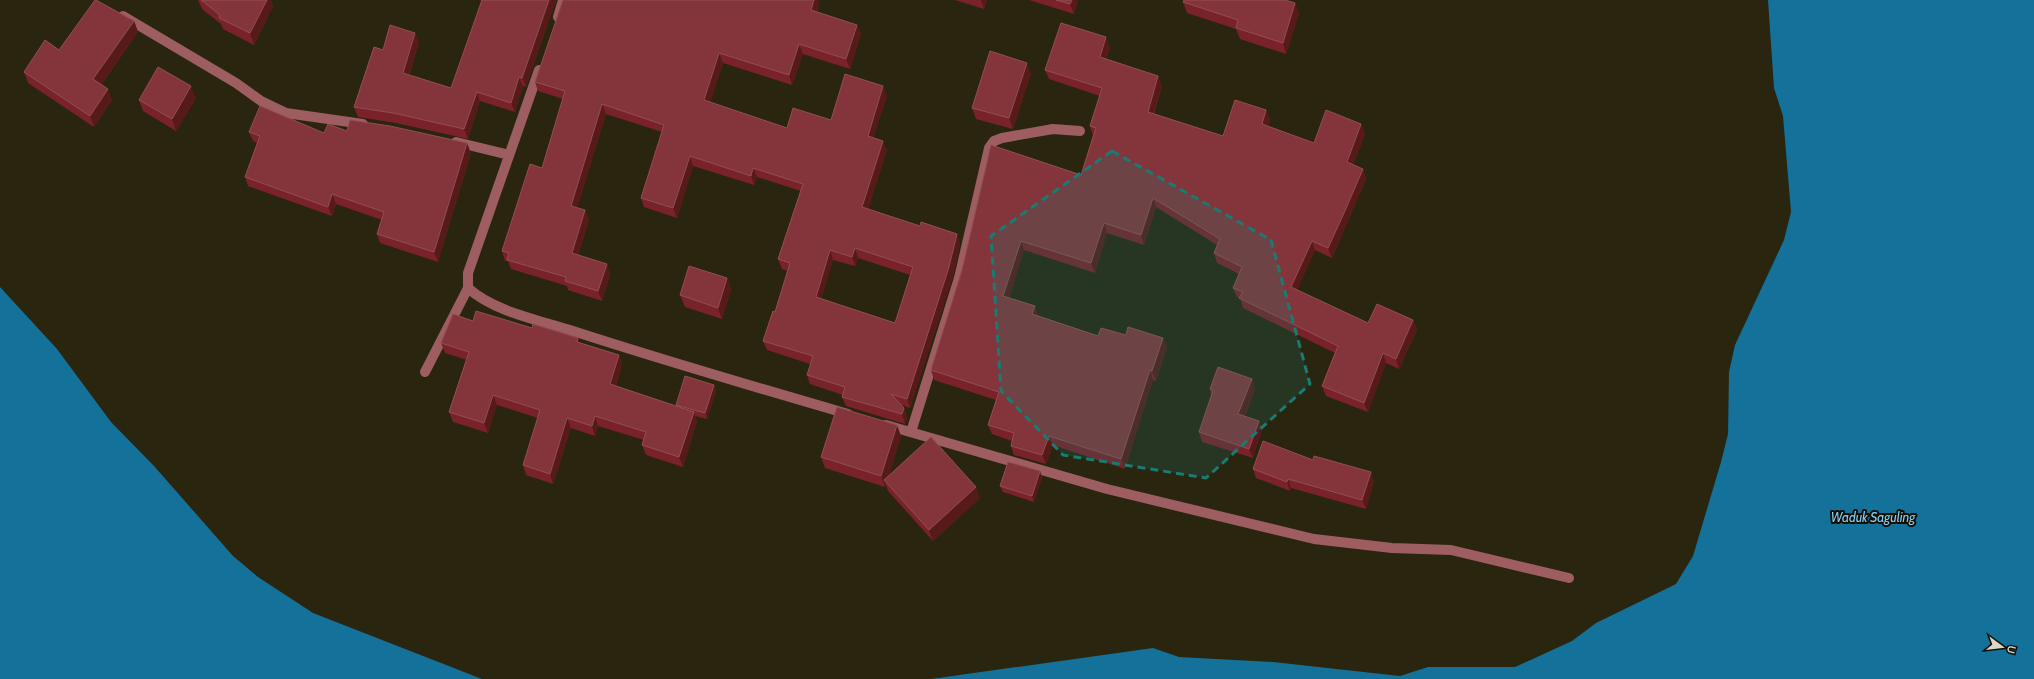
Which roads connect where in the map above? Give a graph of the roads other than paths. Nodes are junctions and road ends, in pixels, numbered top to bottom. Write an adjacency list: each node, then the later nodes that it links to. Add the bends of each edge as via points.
1 (563, 0): 3 (street)
2 (112, 10): 5 (street, via 286,114)
3 (554, 27)
4 (544, 57): 8 (street)
5 (372, 125)
6 (1080, 131): 13 (street, via 1053,129 1002,138 994,141 989,148 958,278)
7 (445, 139): 8 (street)
8 (509, 155): 9 (street, via 468,273)
9 (468, 288): 10 (street); 11 (street, via 478,298 529,317 633,351)
10 (425, 372)
11 (855, 416)
12 (876, 422): 13 (street)
13 (911, 432): 14 (street, via 1107,489 1314,539 1392,548 1450,550)
14 (1569, 578)

